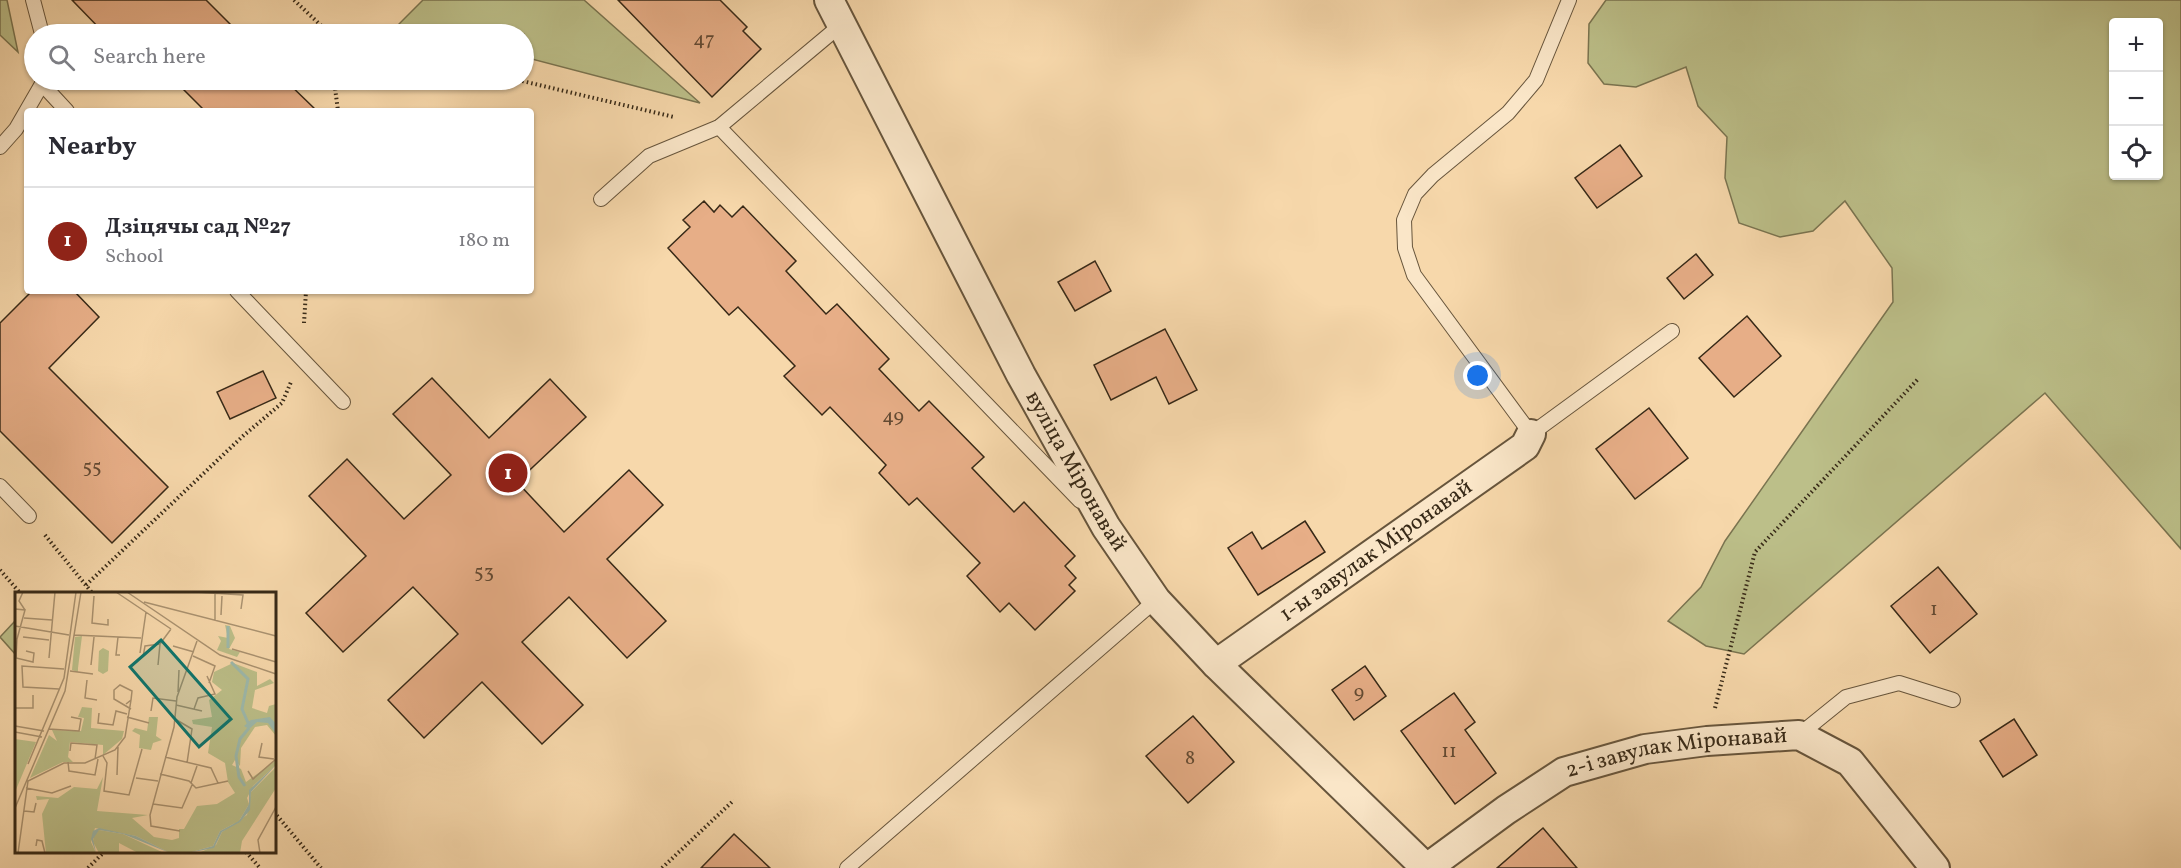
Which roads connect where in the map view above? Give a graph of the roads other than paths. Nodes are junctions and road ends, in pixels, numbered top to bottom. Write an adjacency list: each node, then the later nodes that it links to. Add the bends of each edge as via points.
1 (33, 0): 4 (lane)
2 (1569, 0): 16 (lane, via 1536,80 1508,113 1433,175 1416,194 1404,220 1405,248 1414,275)
3 (836, 12): 10 (lane); 19 (street, вуліца Міронавай, via 1021,375)
4 (39, 24)
5 (38, 90): 7 (lane)
6 (49, 90): 8 (lane)
7 (28, 108)
8 (64, 108)
9 (24, 115): 11 (lane)
10 (719, 128): 12 (lane, via 649,156); 19 (lane)
11 (0, 147)
12 (601, 199)
13 (240, 294): 15 (lane)
14 (1672, 331): 16 (lane)
15 (343, 402)
16 (1531, 434): 21 (street, 1-ы завулак Міронавай, via 1525,446)
17 (0, 486): 18 (lane)
18 (29, 516)
19 (1106, 527): 20 (street, вуліца Міронавай)
20 (1156, 600): 21 (street, вуліца Міронавай); 24 (lane)
21 (1216, 664): 25 (street, вуліца Міронавай)
22 (1953, 700): 23 (lane, via 1899,683 1845,697)
23 (1799, 735): 25 (street, 2-і завулак Міронавай, via 1645,749 1564,772); 26 (street, 2-і завулак Міронавай, via 1850,762)
24 (847, 868)
25 (1426, 868)
26 (1935, 868)

